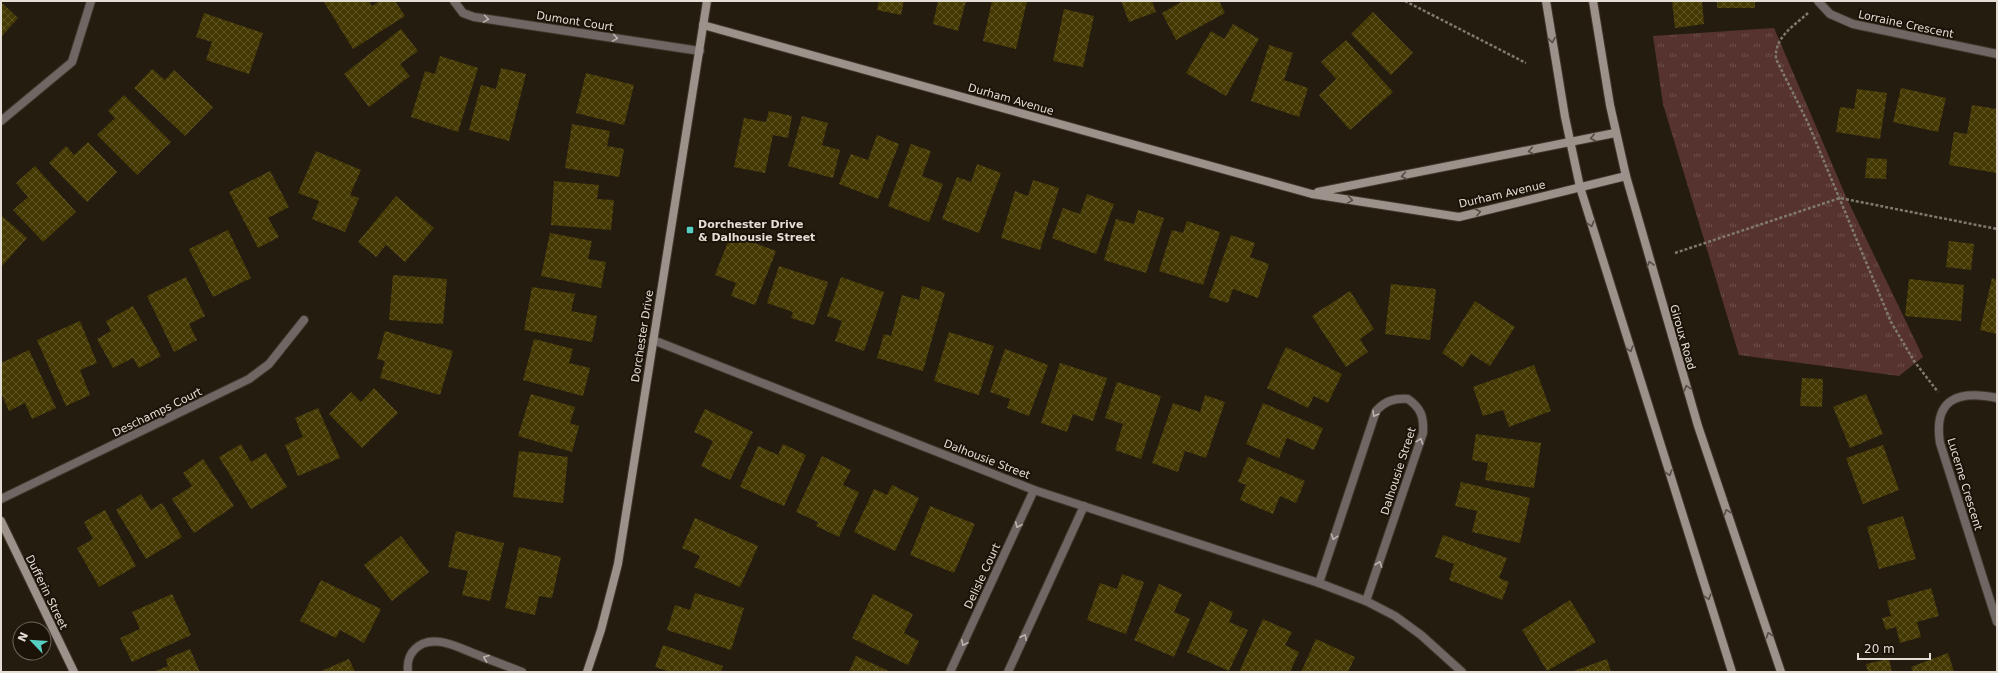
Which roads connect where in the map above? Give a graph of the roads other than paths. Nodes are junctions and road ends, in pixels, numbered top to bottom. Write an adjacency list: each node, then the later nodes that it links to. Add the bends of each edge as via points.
1 (91, 1): 10 (street, via 72,62)
2 (454, 1): 8 (street, Dumont Court, one-way to 8, via 463,13 474,17)
3 (707, 1): 7 (street, Dorchester Drive)
4 (1546, 1): 12 (street, one-way to 12)
5 (1593, 1): 11 (street, Giroux Road)
6 (1819, 2): 9 (street, Lorraine Crescent, via 1830,14 1853,24)
7 (704, 24): 8 (street, Dorchester Drive); 15 (street, Durham Avenue)
8 (700, 51): 17 (street, Dorchester Drive)
9 (1997, 54)
10 (1, 121)
11 (1615, 133): 12 (street, Durham Avenue, one-way to 12); 13 (street, Giroux Road)
12 (1570, 143): 14 (street); 15 (street, Durham Avenue, one-way to 15)
13 (1626, 176): 14 (street, Durham Avenue); 34 (street, Giroux Road, one-way to 13, via 1698,426)
14 (1580, 187): 15 (street, Durham Avenue, one-way to 14, via 1458,217); 33 (street, one-way to 33)
15 (1312, 194)
16 (304, 320): 20 (street, Deschamps Court, via 269,364 240,384)
17 (653, 340): 19 (street, Dalhousie Street); 29 (street, Dorchester Drive, via 618,564 601,630)
18 (1997, 398): 25 (street, Lucerne Crescent, via 1970,395 1953,398 1946,403 1938,432)
19 (1034, 490): 21 (street, Dalhousie Street); 30 (street, Delisle Court, one-way to 30)
20 (1, 499)
21 (1084, 506): 23 (street, Dalhousie Street); 31 (street, one-way to 21)
22 (1, 520): 26 (street, Dufferin Street)
23 (1319, 583): 24 (street, Dalhousie Street); 24 (street, Dalhousie Street, one-way to 23, via 1423,433 1424,424 1420,408 1408,399 1389,400 1376,411)
24 (1366, 601): 32 (street, Dalhousie Street, via 1395,616 1421,635)
25 (1997, 622)
26 (74, 672)
27 (408, 672): 28 (street, one-way to 27, via 448,644 432,642 424,642 412,652 408,658)
28 (522, 672)
29 (586, 672)
30 (950, 672)
31 (1008, 672)
32 (1462, 672)
33 (1732, 672)
34 (1781, 672)

